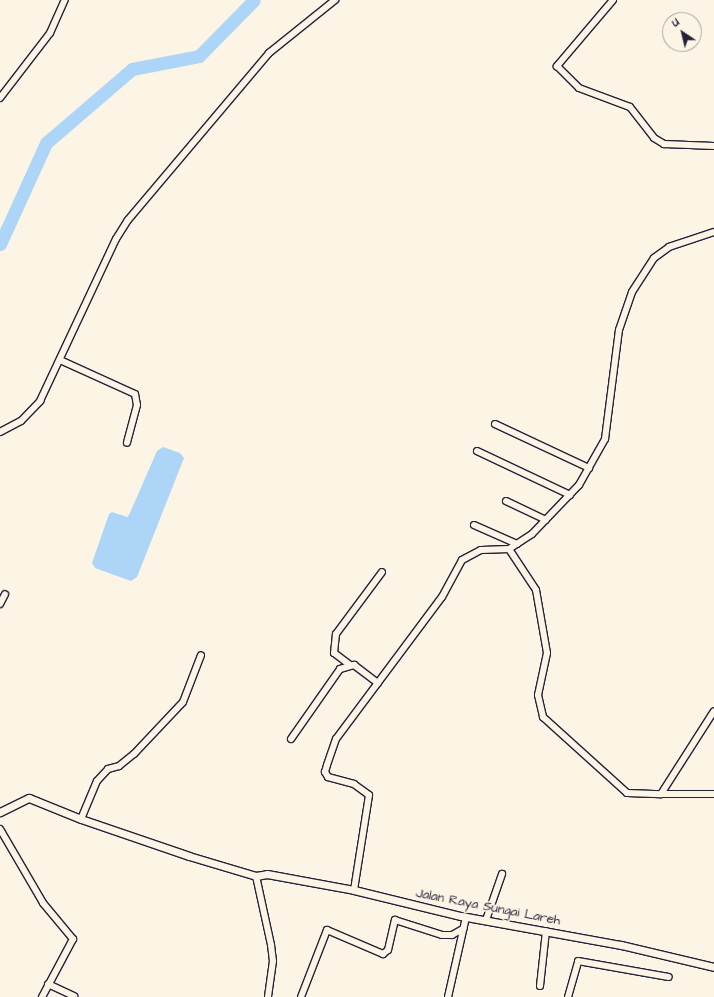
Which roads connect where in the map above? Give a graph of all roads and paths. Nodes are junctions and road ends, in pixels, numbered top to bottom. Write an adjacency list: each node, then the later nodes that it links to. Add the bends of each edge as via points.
1 (66, 0): 4 (street, via 46,38)
2 (335, 0): 7 (street, via 269,53 128,220 116,240)
3 (613, 0): 5 (street, via 557,66 579,88 630,107 654,138 664,144)
4 (0, 98)
5 (714, 146)
6 (714, 232): 12 (street, via 669,247 654,258 632,292 619,330 606,439)
7 (60, 360): 9 (street, via 49,385 33,410 21,422); 10 (street, via 135,394 137,405)
8 (495, 424): 12 (street)
9 (0, 432)
10 (127, 443)
11 (477, 452): 13 (street)
12 (589, 468): 13 (street)
13 (570, 495): 15 (street)
14 (506, 501): 15 (street)
15 (546, 520): 17 (street)
16 (474, 525): 17 (street)
17 (517, 544): 18 (street)
18 (509, 549): 24 (street, via 481,550 462,560 442,598); 27 (street, via 536,590 547,653 538,695 543,716 627,792)
19 (382, 572): 23 (street, via 336,634 334,653)
20 (5, 594): 21 (street)
21 (0, 604)
22 (201, 655): 30 (street, via 183,702 134,754 120,766 108,769 97,781)
23 (350, 665): 24 (street); 26 (street, via 335,673)
24 (378, 683): 34 (street, via 336,740 325,772 333,780 354,784 368,795)
25 (714, 712): 27 (street)
26 (290, 738)
27 (661, 794): 28 (street)
28 (714, 794)
29 (0, 812): 30 (street, Jalan Raya Sungai Lareh, via 30,798)
30 (81, 819): 33 (street, Jalan Raya Sungai Lareh, via 188,856)
31 (0, 829): 41 (street, via 43,903 73,939)
32 (502, 874): 36 (street)
33 (256, 876): 34 (street, Jalan Raya Sungai Lareh, via 267,874); 45 (street, via 273,960)
34 (354, 890): 35 (street, Jalan Raya Sungai Lareh)
35 (466, 917): 36 (street, Jalan Raya Sungai Lareh); 37 (street)
36 (486, 920): 38 (street, Jalan Raya Sungai Lareh)
37 (463, 930): 46 (street, via 452,935 442,935 395,920 388,950 383,954 327,930); 47 (street)
38 (546, 931): 39 (street, Jalan Raya Sungai Lareh, via 621,945); 42 (street)
39 (714, 967)
40 (669, 977): 48 (street, via 578,961)
41 (48, 984): 43 (street); 44 (street)
42 (540, 986)
43 (74, 996)
44 (42, 997)
45 (268, 997)
46 (300, 997)
47 (448, 997)
48 (568, 997)

